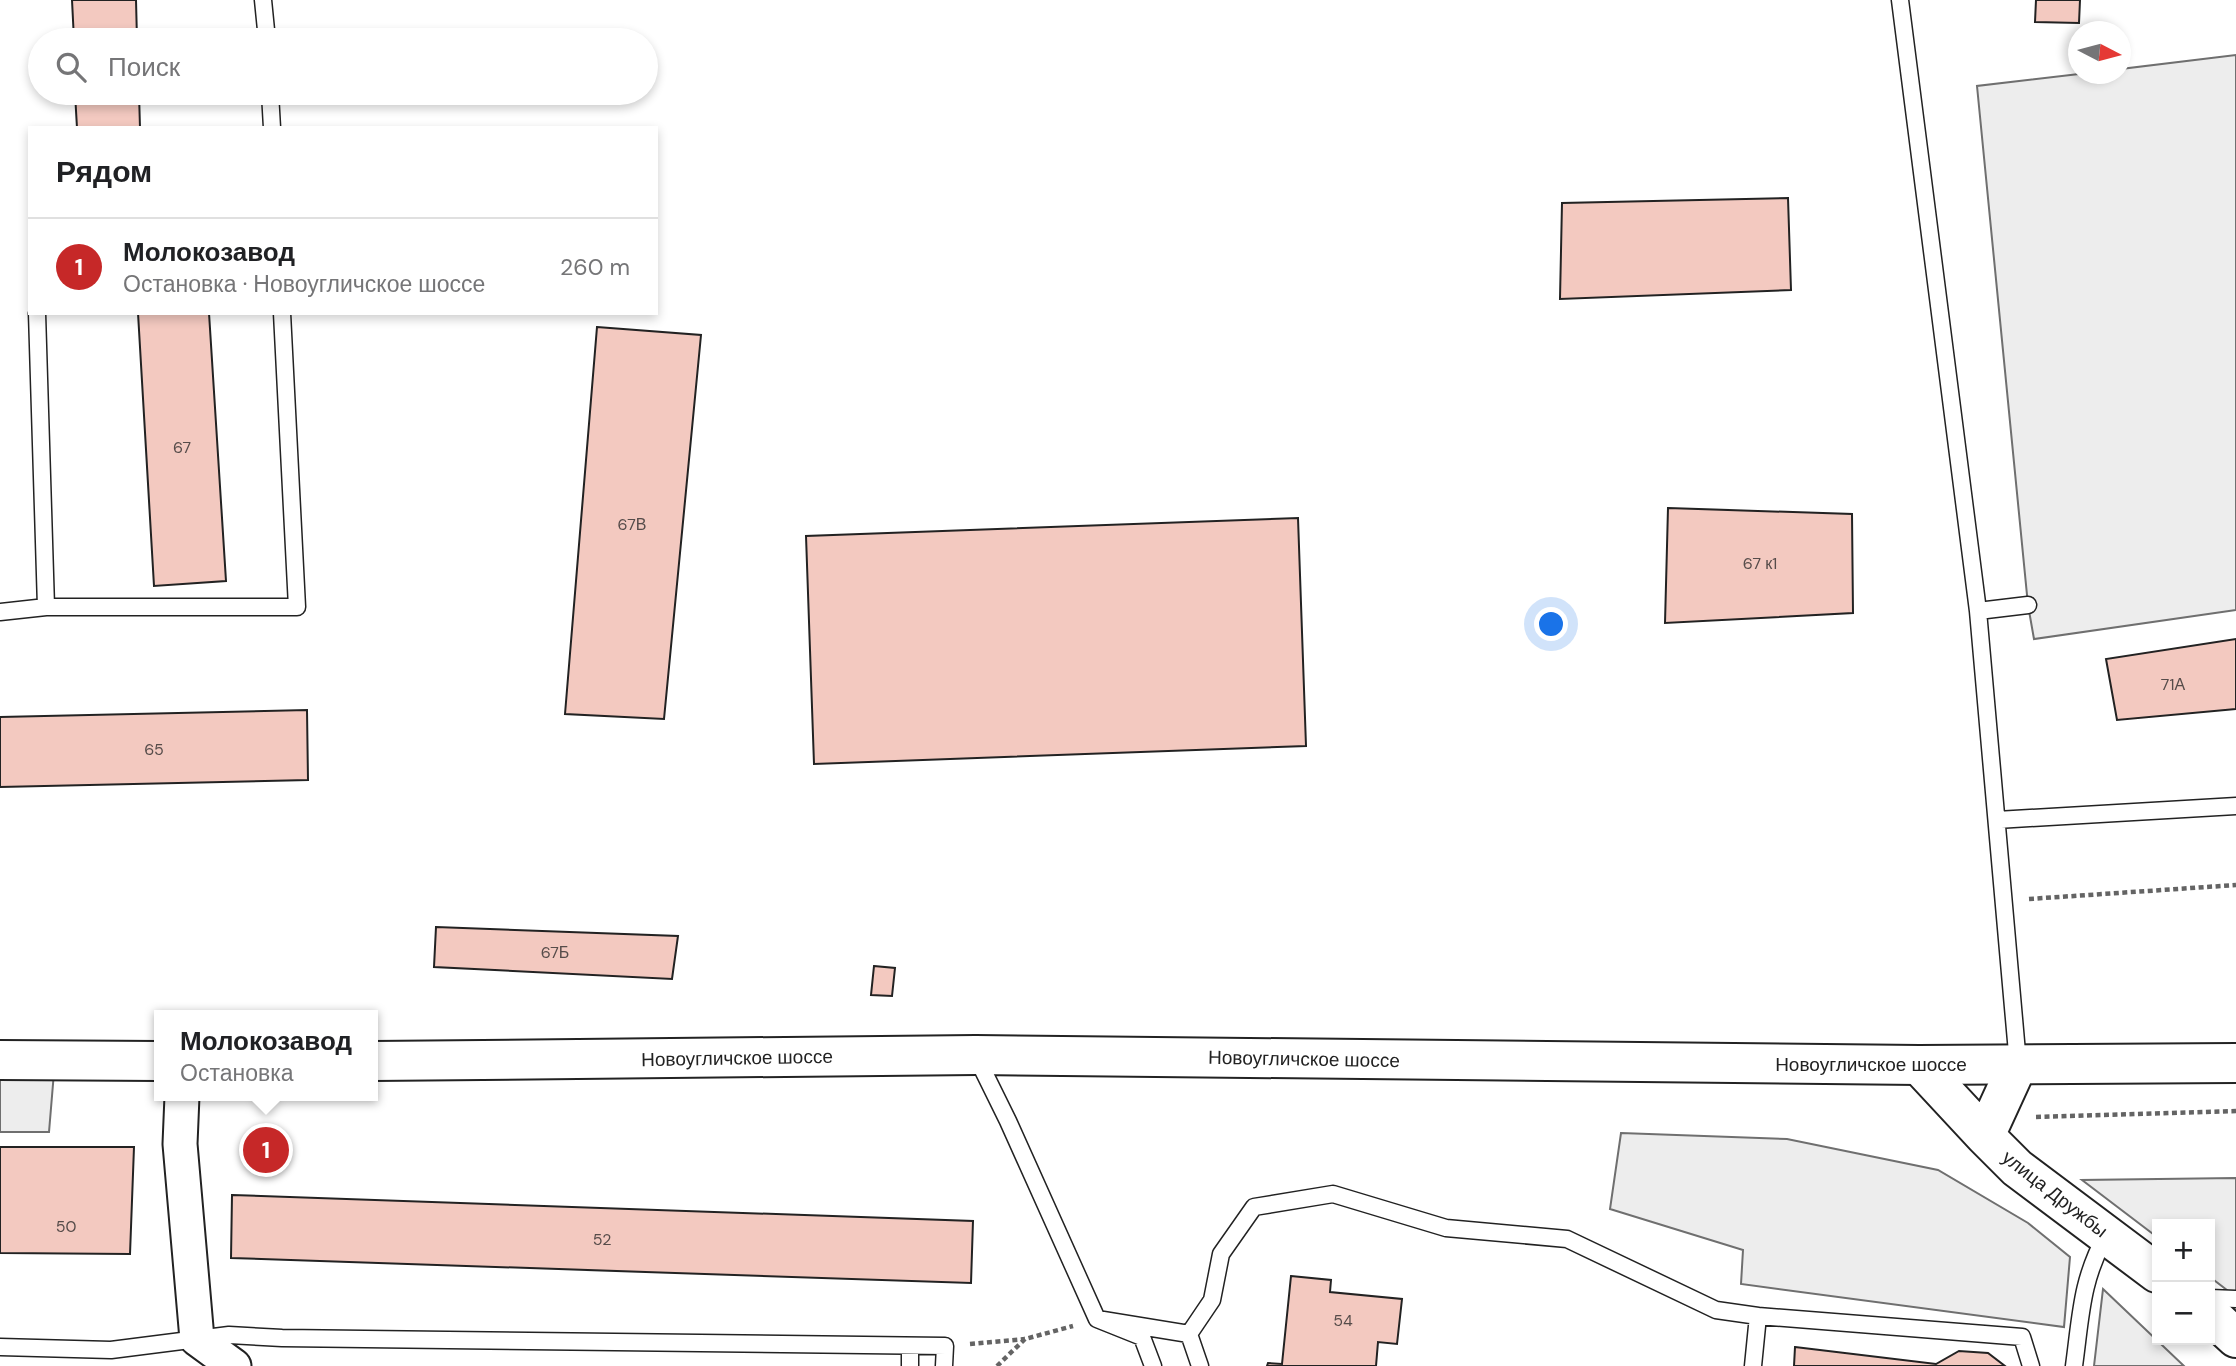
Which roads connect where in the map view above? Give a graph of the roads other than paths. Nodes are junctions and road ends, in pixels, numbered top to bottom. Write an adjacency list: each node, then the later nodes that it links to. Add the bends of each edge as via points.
1 (263, 0): 3 (lane)
2 (1900, 0): 10 (lane)
3 (266, 28)
4 (271, 105): 5 (lane)
5 (272, 126)
6 (37, 315): 9 (lane)
7 (282, 315): 9 (lane, via 297,607)
8 (2028, 605): 10 (lane)
9 (47, 607): 11 (lane)
10 (1978, 611): 13 (lane)
11 (0, 612)
12 (2236, 806): 13 (lane)
13 (1997, 820): 19 (lane)
14 (976, 1055): 17 (main road, Новоугличское шоссе); 20 (main road, Новоугличское шоссе); 28 (lane)
15 (0, 1060): 16 (main road)
16 (154, 1061)
17 (378, 1061)
18 (2236, 1063): 19 (main road, Новоугличское шоссе)
19 (2018, 1064): 20 (main road, Новоугличское шоссе); 22 (main road, улица Дружбы)
20 (1919, 1065): 22 (main road)
21 (182, 1101): 32 (street, via 180,1144)
22 (1985, 1136): 23 (main road, улица Дружбы, via 2017,1168)
23 (2106, 1235): 24 (main road, улица Дружбы); 42 (lane, via 2083,1290)
24 (2152, 1269)
25 (2215, 1298): 26 (lane)
26 (2236, 1299)
27 (1758, 1316): 30 (lane, via 1716,1310 1567,1239 1446,1228 1333,1194 1254,1208 1221,1254 1212,1300); 40 (lane); 41 (lane, via 2022,1338)
28 (1097, 1319): 30 (lane); 38 (lane, via 1142,1337)
29 (2215, 1319): 31 (main road)
30 (1189, 1334): 39 (lane)
31 (2236, 1338)
32 (197, 1339): 33 (lane, via 229,1335); 34 (lane, via 111,1350); 35 (street)
33 (911, 1346): 36 (lane); 37 (lane, via 945,1346)
34 (0, 1347)
35 (234, 1366)
36 (910, 1366)
37 (944, 1366)
38 (1153, 1366)
39 (1200, 1366)
40 (1753, 1366)
41 (2031, 1366)
42 (2074, 1366)

